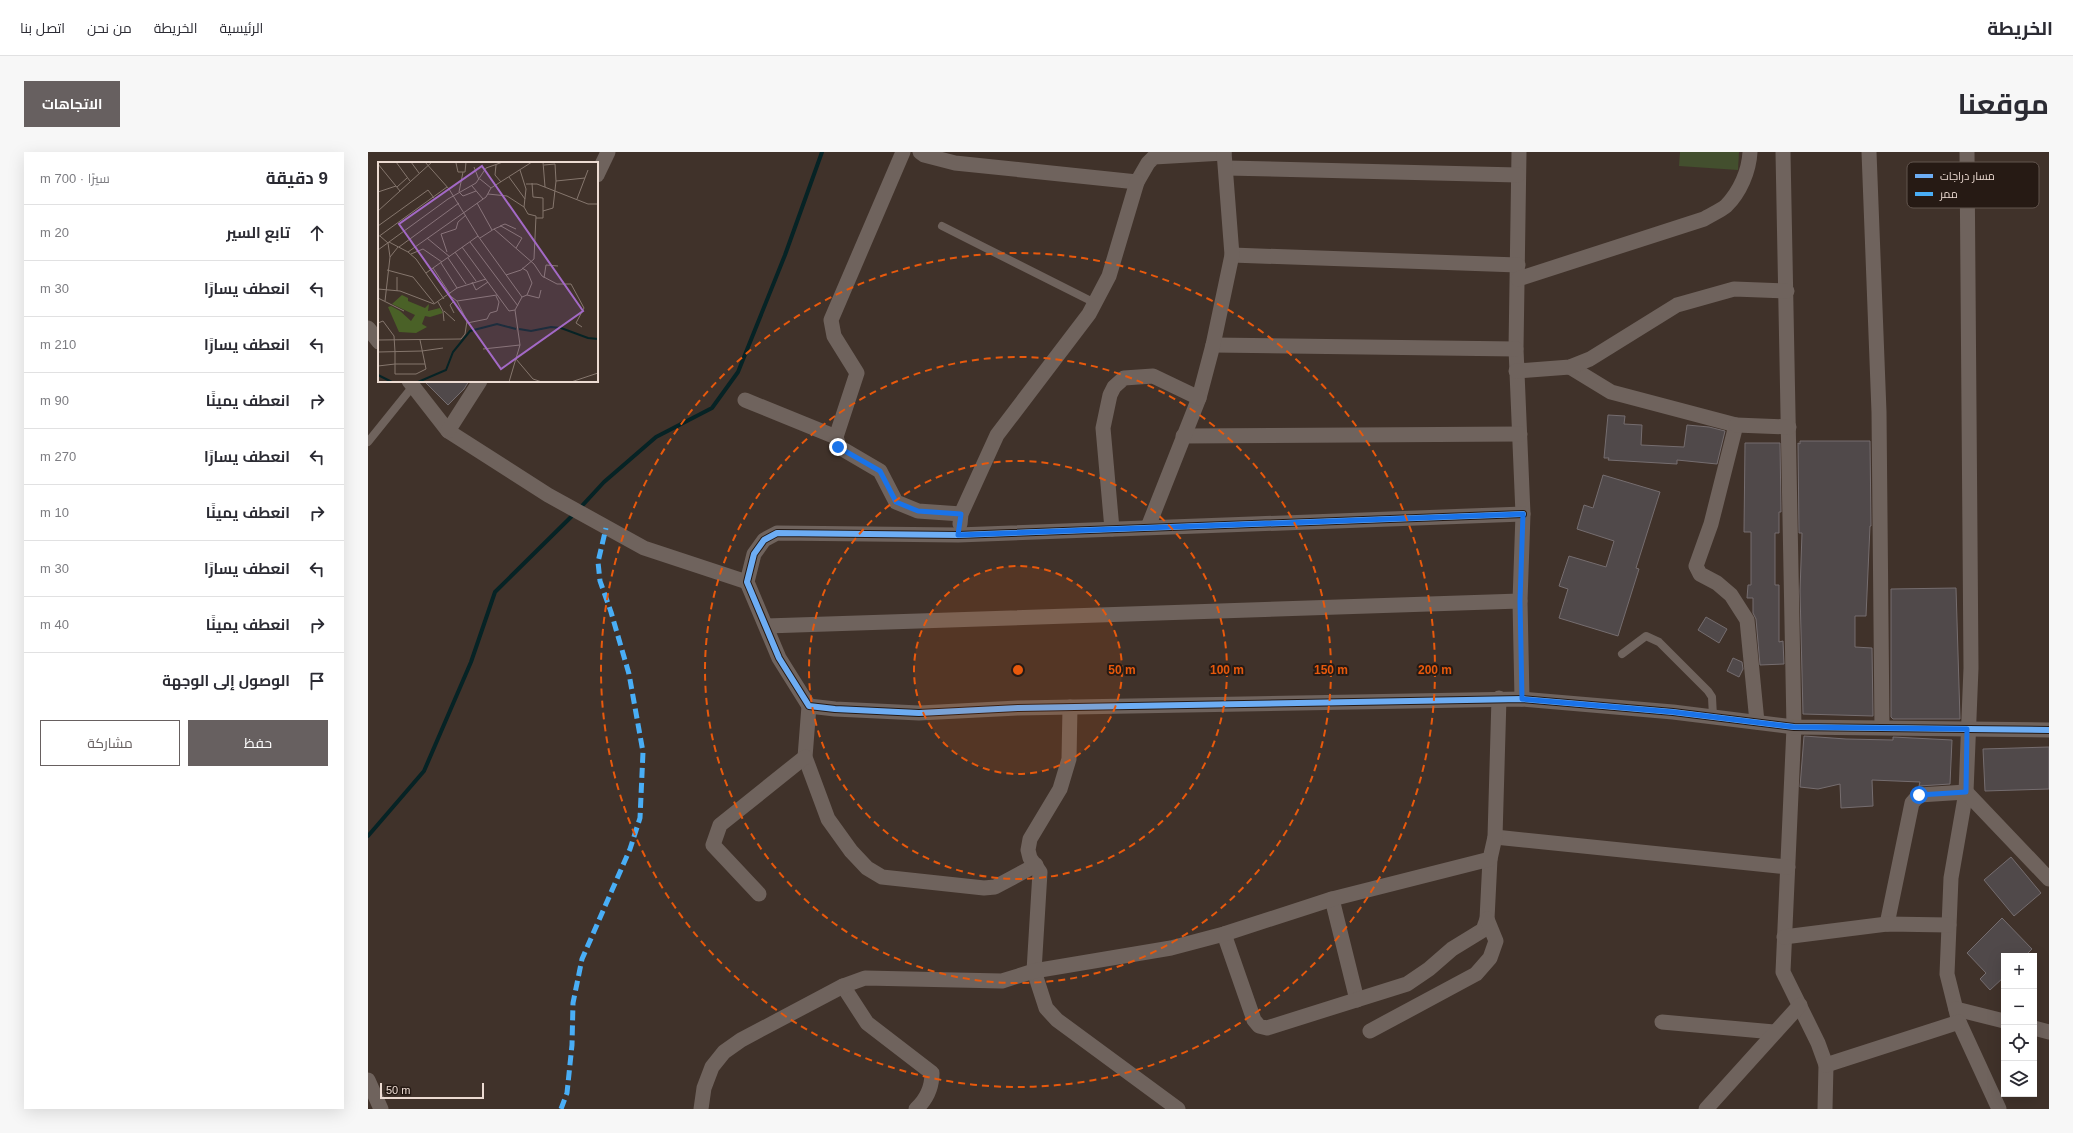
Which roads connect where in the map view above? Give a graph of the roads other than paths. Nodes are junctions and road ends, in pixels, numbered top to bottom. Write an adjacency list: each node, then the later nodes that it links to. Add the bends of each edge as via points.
1 (608, 152): 13 (street)
2 (903, 152): 36 (street, via 831,320 834,336 857,374)
3 (920, 152): 15 (street, via 954,163)
4 (1519, 152): 14 (street)
5 (1750, 152): 19 (street, via 1750,165 1740,187 1725,206 1704,218)
6 (1783, 152): 20 (street)
7 (1869, 152): 55 (street, via 1879,412)
8 (1967, 152): 11 (street)
9 (1224, 153): 10 (street); 12 (street)
10 (1147, 157): 15 (street)
11 (1967, 162)
12 (1226, 168): 14 (street); 18 (street)
13 (598, 173)
14 (1518, 175): 19 (street)
15 (1137, 182): 21 (street, via 1109,276)
16 (1967, 208): 56 (street, via 1971,668)
17 (942, 226): 21 (lane)
18 (1232, 255): 19 (street); 24 (street)
19 (1518, 272): 25 (street)
20 (1787, 290): 26 (street, via 1734,288 1677,305 1590,360); 33 (street)
21 (1095, 303): 39 (street, via 997,435)
22 (368, 328): 23 (street)
23 (378, 341)
24 (1213, 345): 25 (street); 30 (street)
25 (1516, 349): 27 (street)
26 (1570, 367): 27 (street); 32 (street, via 1612,392)
27 (1516, 371): 35 (street)
28 (479, 382): 34 (street)
29 (411, 384): 34 (street); 38 (lane)
30 (1198, 398): 37 (street); 42 (street, via 1153,376 1124,378 1114,387 1103,428)
31 (745, 400): 36 (street)
32 (1736, 424): 33 (street); 53 (street, via 1711,524 1696,566 1700,574 1731,595 1747,620)
33 (1789, 427): 54 (street)
34 (448, 431): 44 (street, via 568,507 644,548)
35 (1520, 434): 37 (street); 40 (street)
36 (836, 436): 39 (street, via 838,447 880,471 896,502 918,511)
37 (1183, 436): 41 (street)
38 (368, 442)
39 (961, 514): 43 (street)
40 (1523, 514): 41 (street); 45 (street)
41 (1148, 527): 42 (street)
42 (1112, 529): 43 (street)
43 (958, 535): 44 (street, via 777,534 764,540 754,554)
44 (747, 582): 46 (street)
45 (1520, 601): 46 (street); 49 (street)
46 (766, 626): 50 (street, via 780,658)
47 (1622, 654): 52 (lane, via 1646,636 1659,642 1708,691 1712,697)
48 (1499, 698): 49 (street); 51 (street); 60 (street)
49 (1522, 699): 52 (street)
50 (809, 706): 51 (street, via 919,712); 58 (street)
51 (1070, 707): 62 (street, via 1069,759 1060,789 1030,839 1030,858)
52 (1713, 717): 53 (street)
53 (1757, 722): 54 (street)
54 (1794, 727): 55 (street); 63 (street)
55 (1882, 727): 56 (street)
56 (1967, 729): 57 (street); 59 (street)
57 (2049, 730)
58 (805, 757): 62 (street, via 828,819 851,852 867,868 882,877 984,888 995,887); 65 (street, via 720,825 715,834 713,845)
59 (1966, 792): 64 (street); 68 (street, via 1919,795 1912,803); 69 (street, via 1951,878)
60 (1495, 837): 61 (street); 63 (street)
61 (1490, 859): 66 (street); 67 (street)
62 (1036, 865): 72 (street, via 1041,883)
63 (1788, 867): 71 (street)
64 (2049, 879)
65 (759, 894)
66 (1332, 899): 70 (street); 74 (street)
67 (1487, 920): 74 (street, via 1483,930 1452,949 1407,984); 80 (street, via 1496,942 1490,958 1476,974)
68 (1887, 924): 69 (street); 71 (street)
69 (1949, 925): 76 (street, via 1947,974)
70 (1224, 934): 72 (street, via 1171,948); 74 (street, via 1254,1020 1260,1026 1267,1028)
71 (1784, 937): 75 (street, via 1783,972)
72 (1034, 970): 73 (street, via 1002,981 865,978); 88 (street, via 1046,1008 1057,1020)
73 (843, 986): 86 (street, via 724,1052 709,1074); 87 (street, via 867,1023 932,1073 932,1086 922,1104)
74 (1357, 1000)
75 (1800, 1005): 81 (street); 83 (street)
76 (1958, 1016): 77 (street); 83 (street); 91 (street)
77 (2001, 1021)
78 (1662, 1022): 81 (street)
79 (2037, 1029): 82 (street)
80 (1370, 1031)
81 (1774, 1032): 89 (street)
82 (2049, 1032)
83 (1826, 1065): 90 (street)
84 (368, 1080): 85 (street)
85 (380, 1109)
86 (701, 1109)
87 (916, 1109)
88 (1178, 1109)
89 (1706, 1109)
90 (1825, 1109)
91 (1999, 1109)

